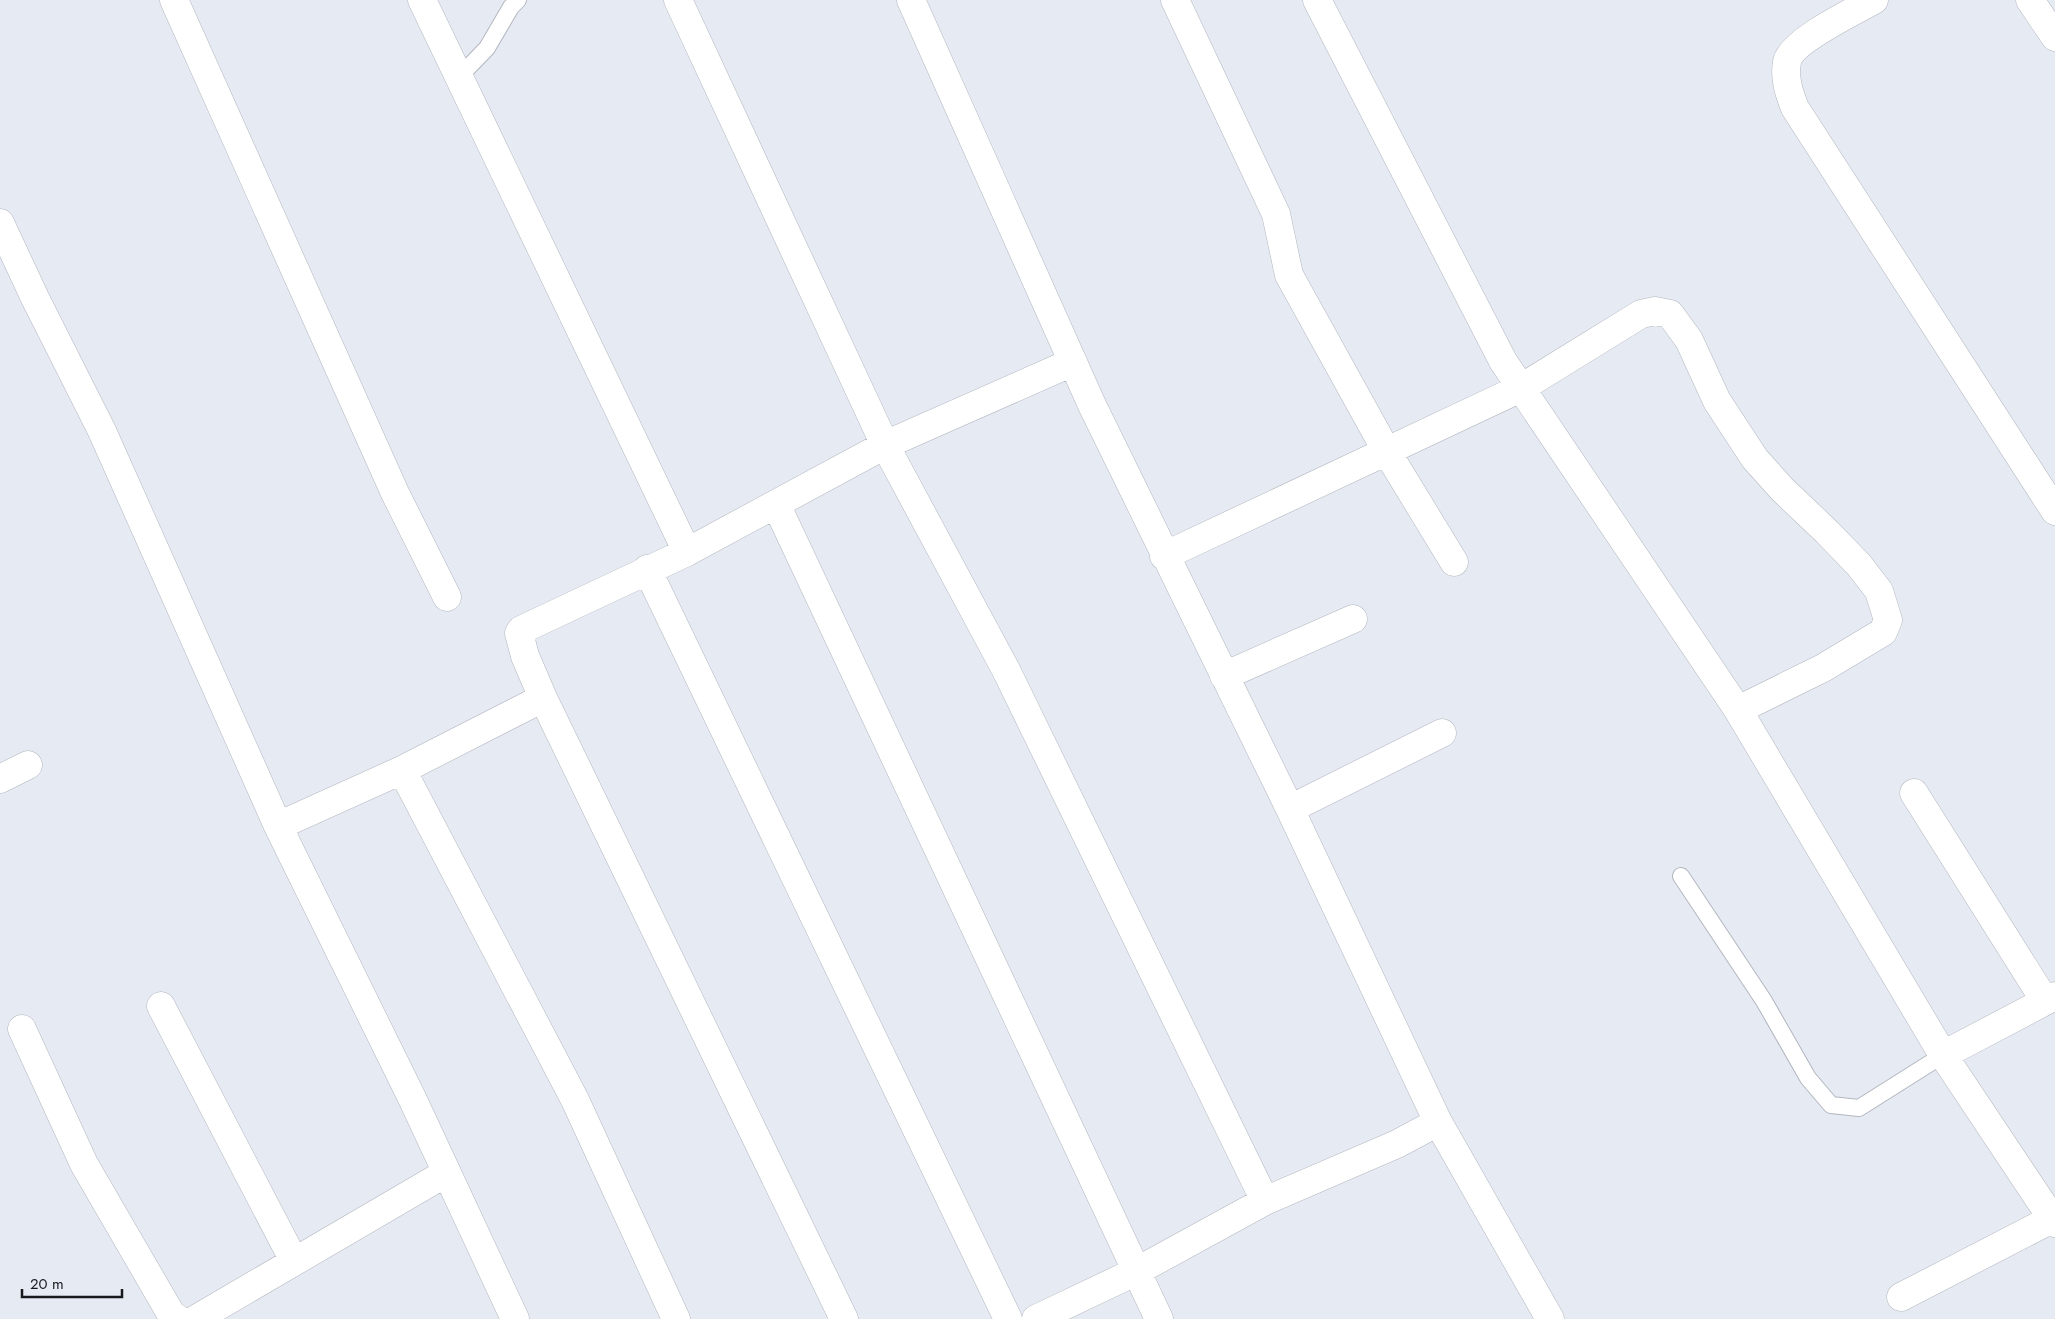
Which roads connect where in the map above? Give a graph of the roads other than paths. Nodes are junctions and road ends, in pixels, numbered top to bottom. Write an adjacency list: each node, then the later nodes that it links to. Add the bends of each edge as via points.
1 (174, 0): 23 (street, via 391,484)
2 (422, 0): 11 (street)
3 (518, 0): 11 (lane, via 487,48)
4 (678, 0): 15 (street)
5 (911, 0): 13 (street)
6 (1175, 0): 16 (street, via 1276,214 1289,274)
7 (1317, 0): 14 (street, via 1502,362)
8 (1874, 0): 18 (street, via 1798,45 1787,60 1788,92 1795,108)
9 (2030, 0): 10 (street)
10 (2055, 37)
11 (459, 77): 19 (street)
12 (0, 223): 34 (street, via 102,431)
13 (1073, 362): 15 (street); 20 (street)
14 (1520, 388): 16 (street); 27 (street); 27 (street, via 1642,314 1655,311 1670,314 1689,340 1717,400 1755,459 1880,591 1888,620 1883,632 1823,668)
15 (885, 445): 17 (street); 42 (street, via 1006,670)
16 (1387, 452): 20 (street); 21 (street)
17 (776, 504): 19 (street); 45 (street)
18 (2055, 511)
19 (687, 552): 22 (street)
20 (1164, 556): 25 (street)
21 (1454, 562)
22 (647, 569): 26 (street, via 521,630 519,639 524,656); 52 (street)
23 (446, 597)
24 (1353, 619): 25 (street)
25 (1224, 676): 33 (street)
26 (543, 698): 30 (street); 51 (street)
27 (1738, 710): 39 (street)
28 (1442, 733): 33 (street)
29 (28, 765): 31 (street)
30 (402, 770): 34 (street); 50 (street, via 575,1100)
31 (0, 779)
32 (1914, 793): 36 (street)
33 (1290, 809): 40 (street)
34 (278, 826): 41 (street)
35 (1681, 876): 39 (lane, via 1764,1001 1808,1078 1831,1105 1859,1108)
36 (2050, 999): 39 (street)
37 (161, 1006): 44 (street)
38 (22, 1029): 47 (street, via 84,1164 171,1314)
39 (1943, 1055): 43 (street)
40 (1438, 1122): 42 (street, via 1397,1144); 55 (street)
41 (446, 1173): 44 (street); 49 (street)
42 (1264, 1201): 45 (street)
43 (2054, 1221): 46 (street)
44 (294, 1261): 48 (street)
45 (1137, 1271): 53 (street); 54 (street)
46 (1901, 1297)
47 (178, 1319)
48 (196, 1319)
49 (515, 1319)
50 (676, 1319)
51 (844, 1319)
52 (1008, 1319)
53 (1036, 1319)
54 (1159, 1319)
55 (1550, 1319)

